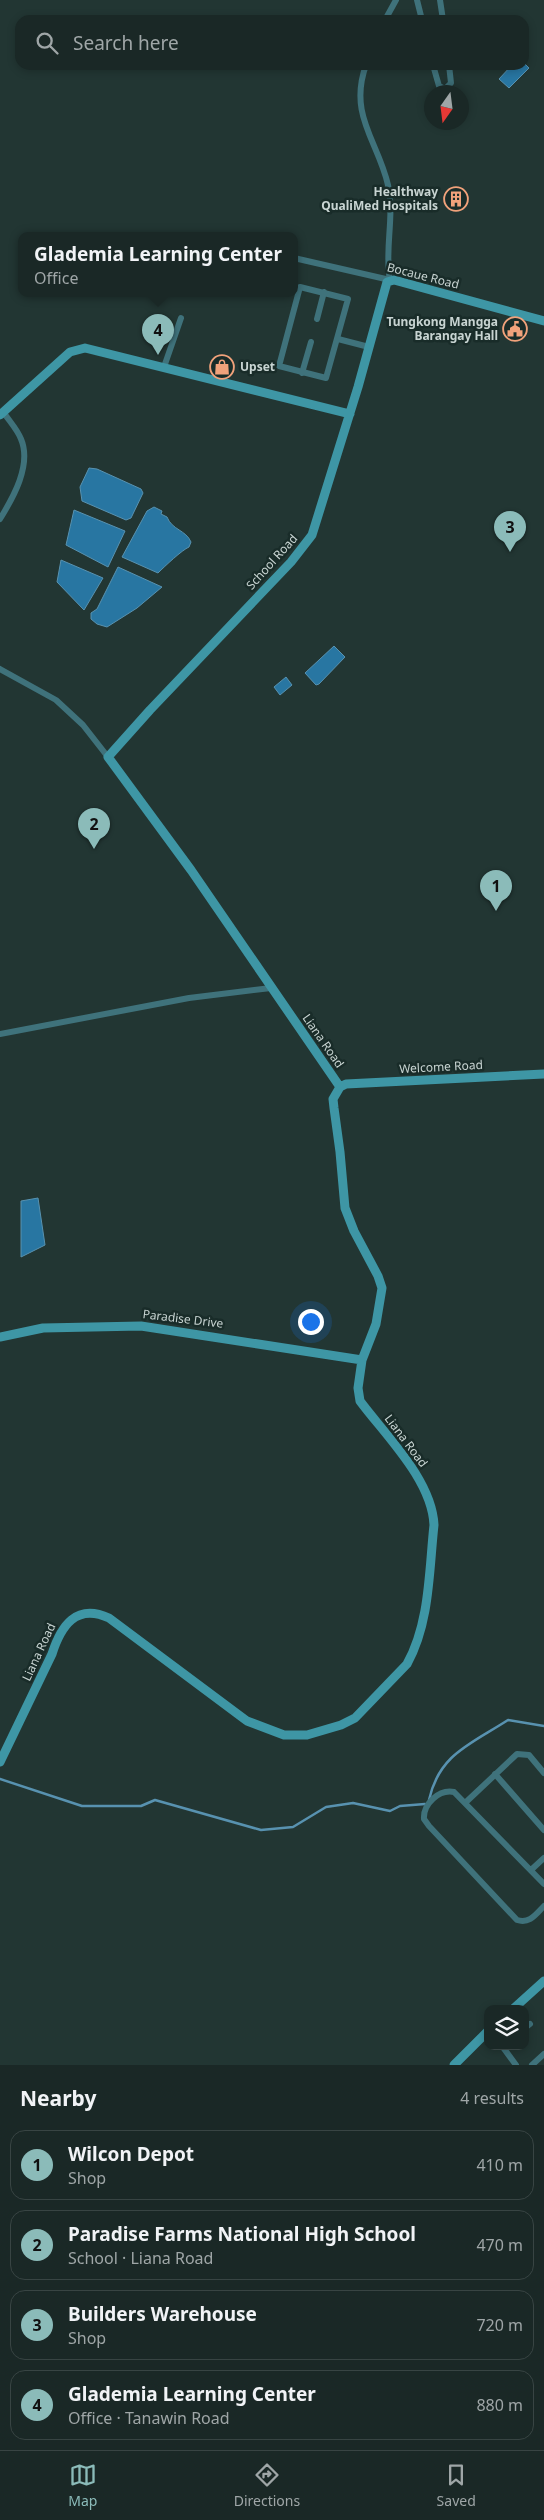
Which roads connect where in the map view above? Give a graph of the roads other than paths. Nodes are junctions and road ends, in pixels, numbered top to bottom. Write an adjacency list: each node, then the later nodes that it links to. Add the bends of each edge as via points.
1 (396, 0): 4 (street)
2 (417, 0): 5 (street)
3 (440, 0): 6 (street)
4 (388, 15)
5 (421, 15)
6 (442, 15)
7 (365, 70): 11 (street, via 360,103 367,132 388,185 391,229 387,269)
8 (434, 70): 9 (street, via 439,86 445,89 451,82)
9 (450, 70)
10 (298, 259): 11 (street, Bocaue Road)
11 (390, 280): 17 (street, Bocaue Road); 20 (street, School Road, via 385,286)
12 (298, 290): 13 (street, via 304,287)
13 (324, 292): 16 (street); 18 (street, via 348,299)
14 (296, 297): 22 (street, via 279,366)
15 (180, 318): 21 (street)
16 (317, 319)
17 (544, 321)
18 (338, 339): 20 (street); 22 (street, via 326,378)
19 (310, 342): 22 (street)
20 (369, 347): 24 (street, School Road)
21 (164, 367): 23 (street, via 85,348 74,350); 24 (street)
22 (302, 374)
23 (2, 414): 25 (street, via 18,431 24,448 21,477)
24 (350, 414): 27 (street, School Road, via 320,512 306,543)
25 (0, 520)
26 (0, 669): 27 (street, via 56,700)
27 (108, 757): 28 (street, Liana Road, via 191,870)
28 (271, 988): 29 (street, via 189,998); 31 (street, Liana Road)
29 (0, 1034)
30 (544, 1074): 31 (street, Welcome Road, via 346,1084)
31 (340, 1087): 33 (street, Liana Road, via 333,1099 345,1208 382,1288 376,1324)
32 (0, 1337): 33 (street, Paradise Drive, via 43,1328 141,1326)
33 (362, 1360): 34 (street, Liana Road, via 358,1388 360,1401 422,1482 433,1510 424,1614 407,1664 355,1718 341,1726 307,1735 284,1735 247,1721 109,1618 97,1614 83,1615 65,1625 58,1637)
34 (0, 1762)
35 (544, 1773): 36 (street, via 524,1753 511,1758)
36 (495, 1774): 37 (street); 38 (street)
37 (465, 1802): 40 (street); 42 (street, via 447,1790 425,1807 424,1819 517,1920 531,1919)
38 (544, 1830)
39 (544, 1858): 40 (street)
40 (531, 1870): 41 (street)
41 (544, 1884)
42 (544, 1906)
43 (544, 1981): 44 (street)
44 (517, 2005)
45 (484, 2035): 48 (street)
46 (506, 2050): 49 (street)
47 (544, 2054): 50 (street)
48 (454, 2065)
49 (516, 2065)
50 (532, 2065)

